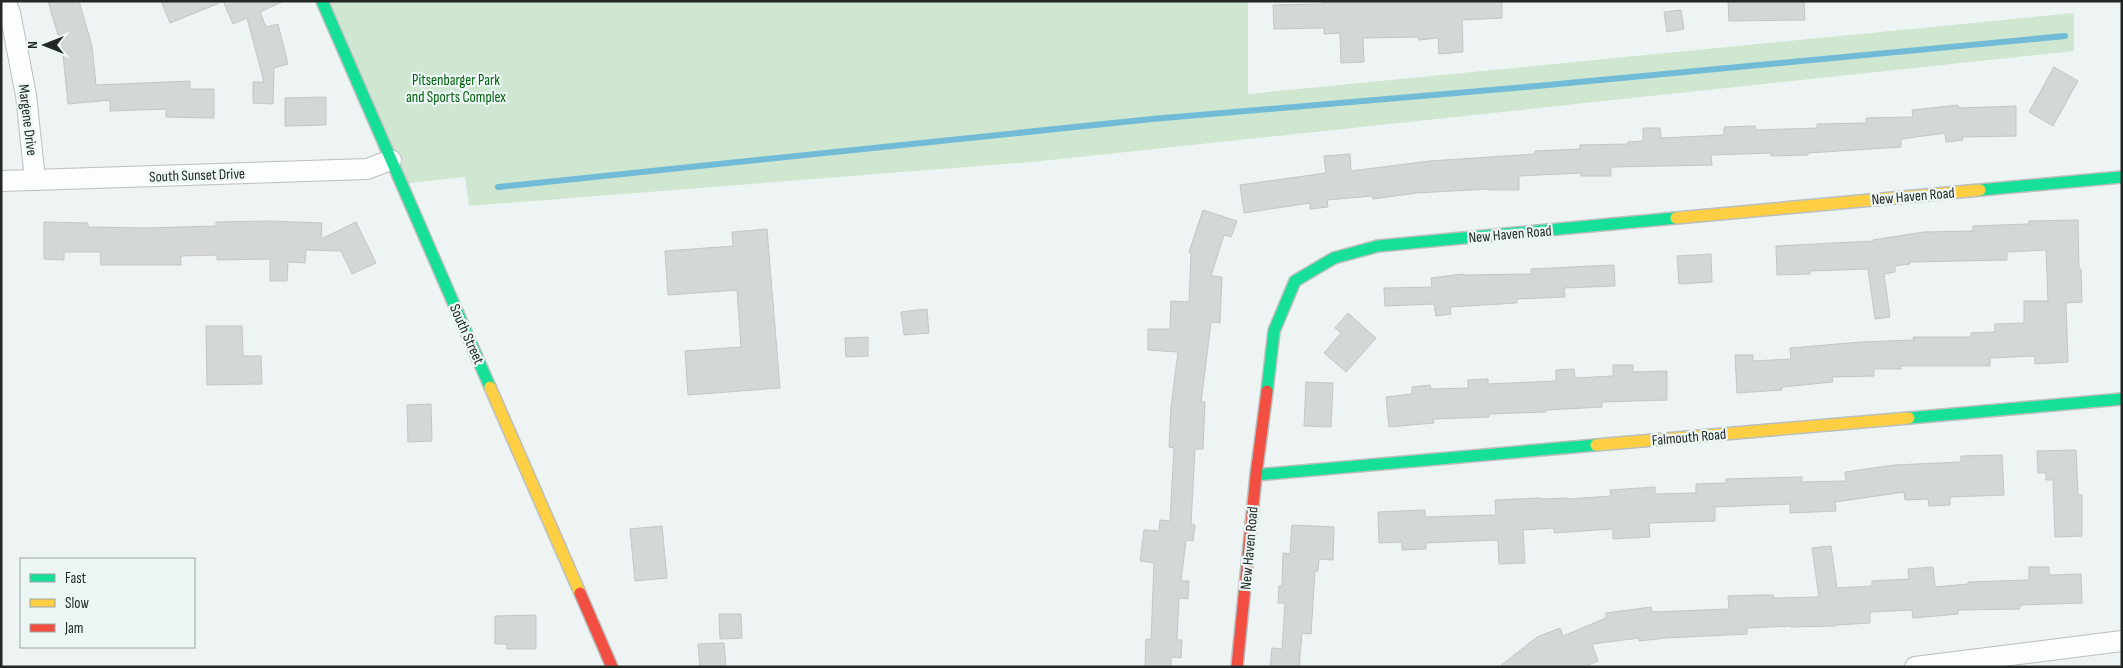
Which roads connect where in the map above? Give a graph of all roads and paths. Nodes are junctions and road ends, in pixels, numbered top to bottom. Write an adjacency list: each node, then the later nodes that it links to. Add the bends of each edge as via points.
1 (4, 1): 5 (street, Margene Drive, via 10,14 26,95)
2 (322, 1): 3 (street, South Street)
3 (391, 160): 5 (street, South Sunset Drive, via 367,170); 10 (street, South Street)
4 (2122, 177): 8 (street, New Haven Road, via 1378,246 1334,258 1295,281 1274,331)
5 (35, 180): 6 (street, South Sunset Drive)
6 (1, 181)
7 (2122, 400): 8 (street, Falmouth Road)
8 (1256, 475): 11 (street, New Haven Road)
9 (2122, 641): 12 (street)
10 (612, 667)
11 (1238, 667)
12 (1915, 667)

